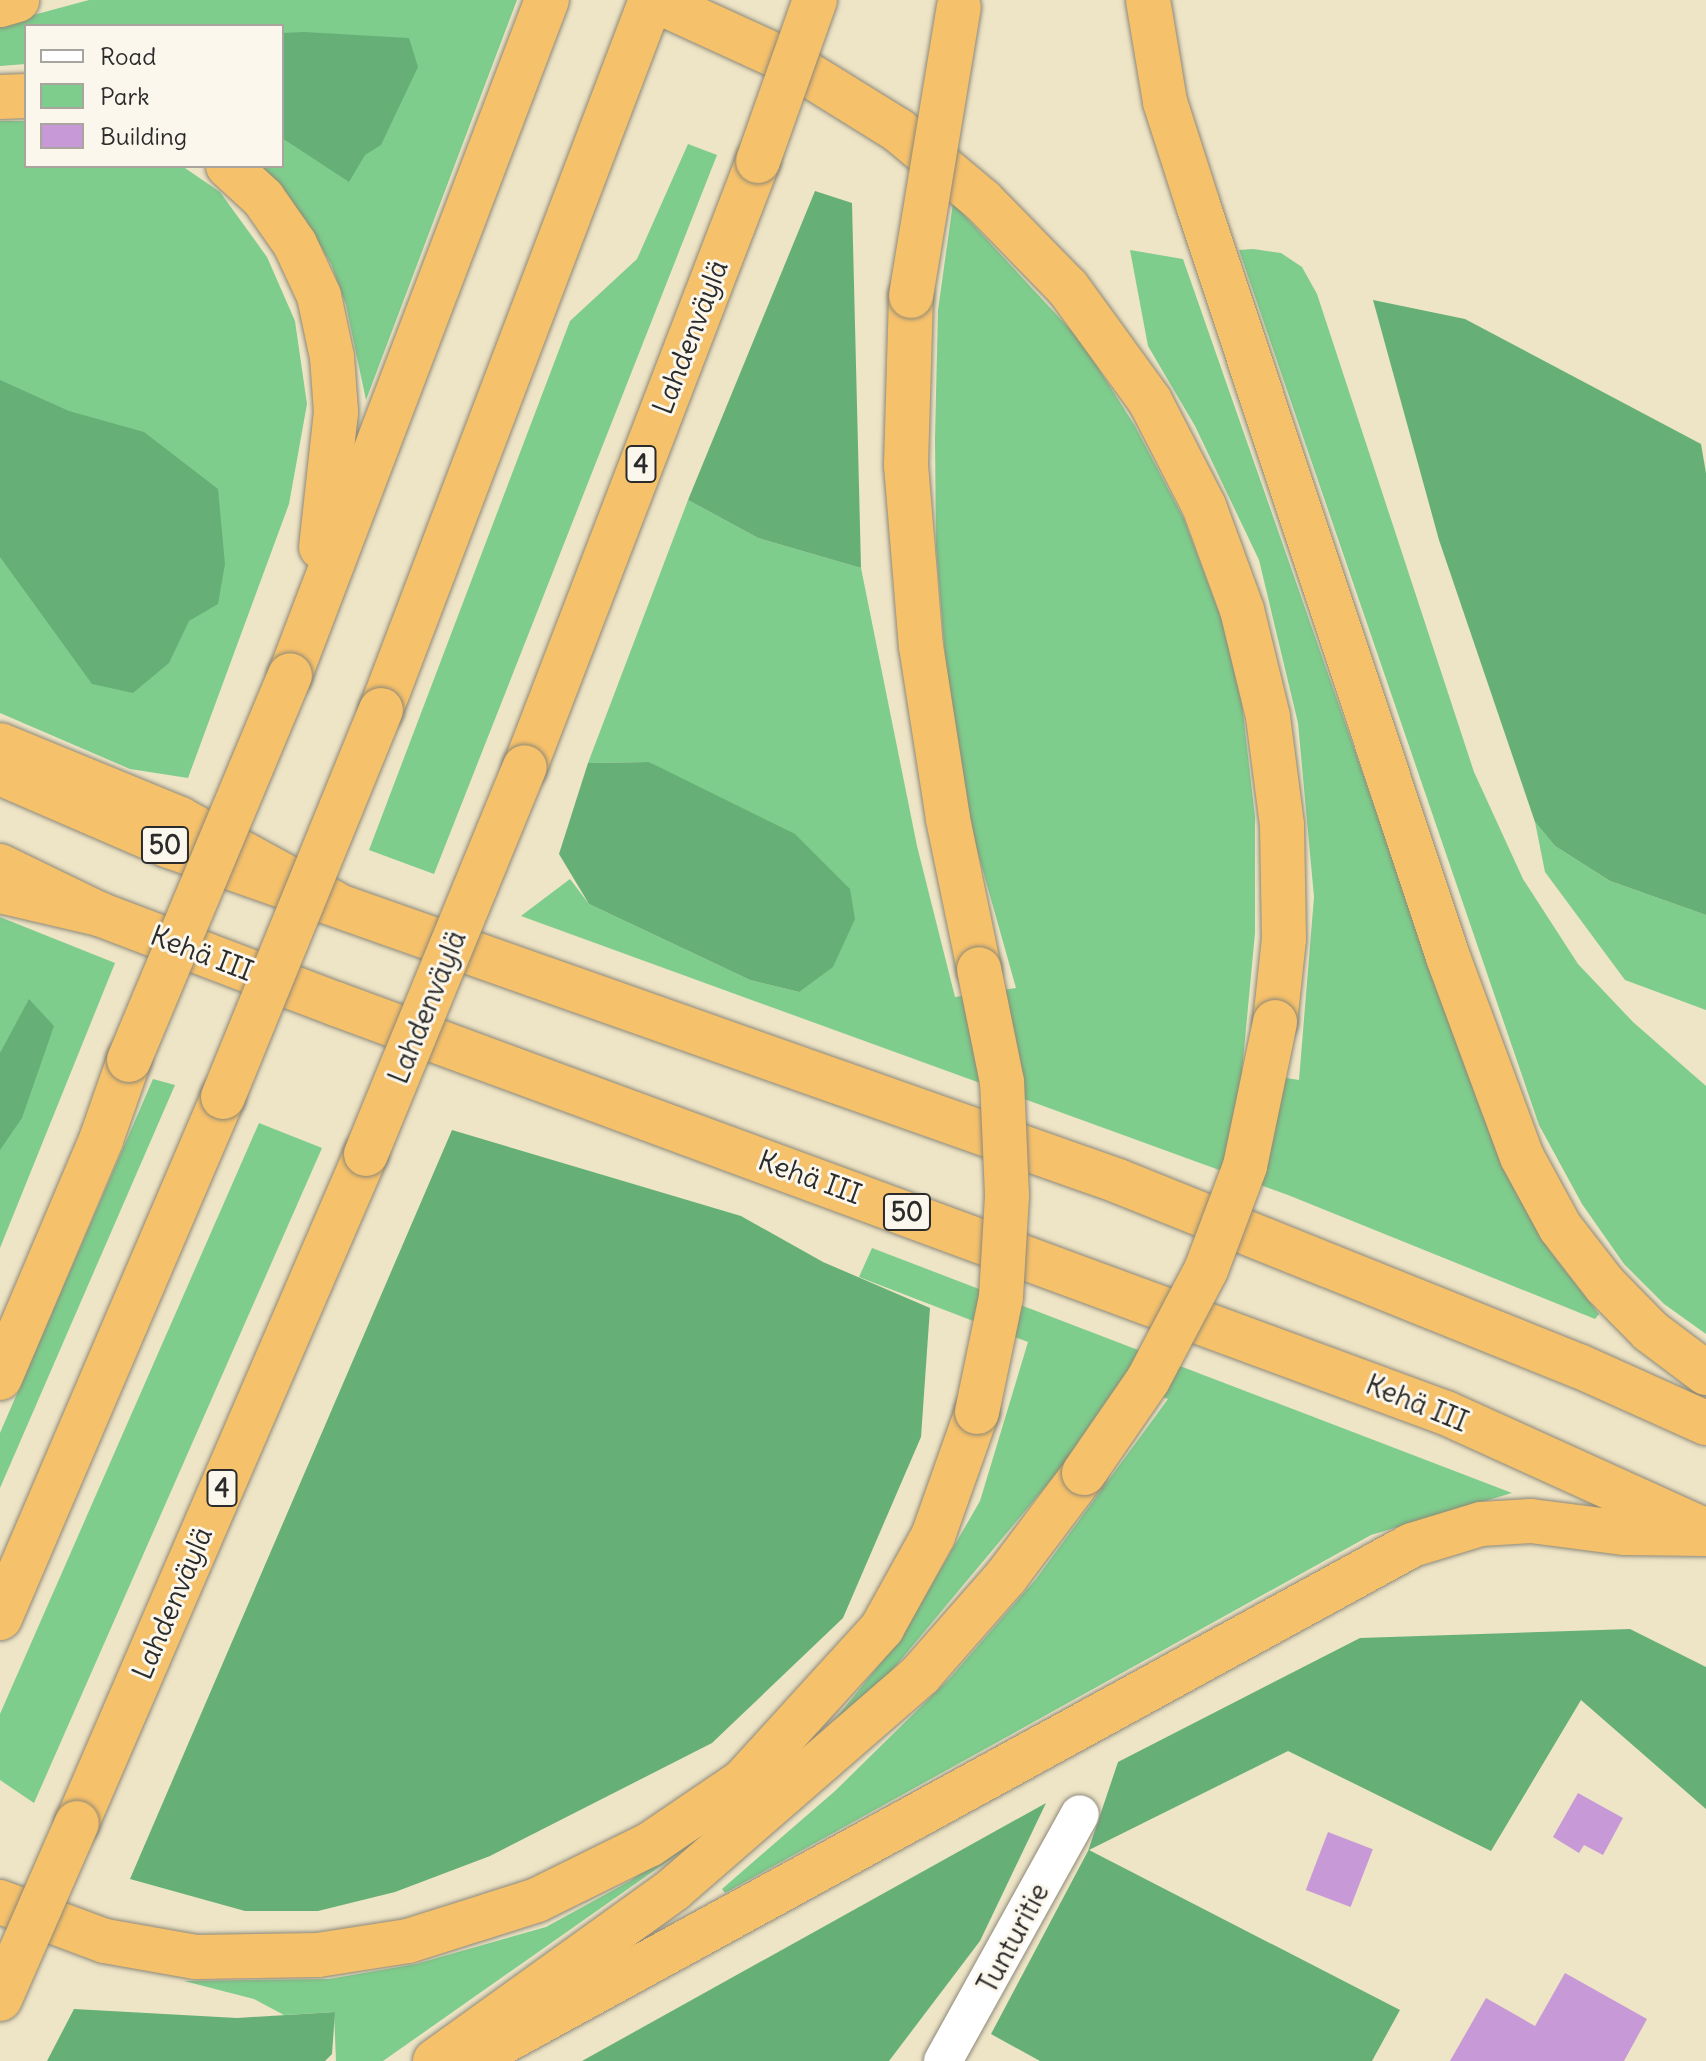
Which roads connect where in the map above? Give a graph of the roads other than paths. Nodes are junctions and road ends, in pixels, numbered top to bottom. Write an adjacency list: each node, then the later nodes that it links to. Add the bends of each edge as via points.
1 (17, 0): 7 (highway)
2 (547, 0): 11 (highway)
3 (652, 0): 24 (highway, bridge, via 381,710 223,1097); 28 (highway, bridge, via 785,60 898,130 983,201 1068,288 1150,401 1209,520 1242,610 1268,717 1282,825 1284,939 1275,1022 1245,1166 1206,1270 1148,1380 1006,1577 921,1674 674,1889)
4 (815, 0): 27 (highway, Lahdenväylä / 4, bridge, via 525,767 366,1154)
5 (1148, 0): 20 (highway, via 1165,102 1198,205 1448,957 1522,1157 1560,1227 1605,1285 1650,1331)
6 (960, 3): 26 (highway, bridge, via 911,296 906,465 921,646 948,819 1002,1082 1007,1195 1001,1297 977,1412 933,1536 882,1628 743,1781 649,1845 537,1900 408,1941 318,1955 196,1957 105,1941)
7 (0, 5)
8 (24, 96): 9 (highway)
9 (0, 97)
10 (230, 168): 11 (highway, via 263,198 295,244 319,296 332,357 336,412)
11 (314, 610): 18 (highway, bridge)
12 (0, 745): 16 (highway, via 180,819)
13 (0, 773): 16 (highway, 50, via 169,846)
14 (0, 866): 17 (highway, Kehä III / 50)
15 (0, 891): 17 (highway)
16 (334, 903): 22 (highway, 50, via 1118,1181 1579,1366)
17 (99, 914): 23 (highway, Kehä III / 50, via 1402,1396)
18 (101, 1140): 19 (highway, via 43,1221); 21 (highway)
19 (0, 1304)
20 (1706, 1373)
21 (0, 1378)
22 (1706, 1423)
23 (1706, 1533): 29 (highway, via 1625,1533 1531,1521 1481,1524 1412,1545)
24 (0, 1618)
25 (1080, 1814): 30 (street, Tunturitie)
26 (0, 1902)
27 (0, 1999)
28 (435, 2061)
29 (468, 2061)
30 (943, 2061)

